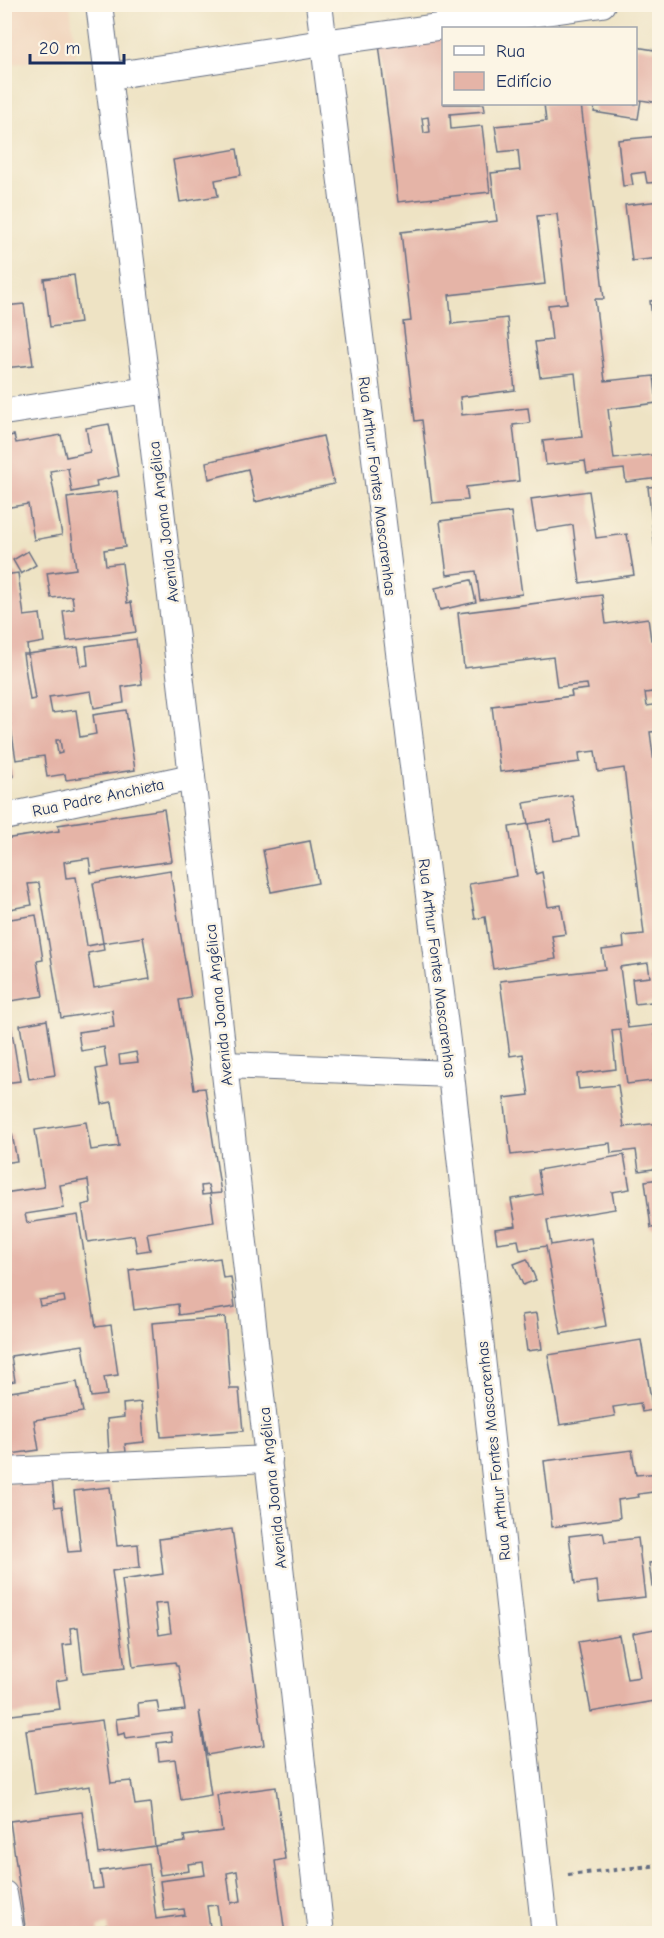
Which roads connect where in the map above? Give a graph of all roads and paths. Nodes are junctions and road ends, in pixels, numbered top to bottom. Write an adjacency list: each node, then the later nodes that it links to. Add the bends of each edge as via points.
1 (99, 4): 5 (street, Avenida Joana Angélica)
2 (319, 4): 4 (street, Rua Arthur Fontes Mascarenhas)
3 (603, 4): 4 (street)
4 (323, 43): 5 (street); 11 (street, Rua Arthur Fontes Mascarenhas)
5 (110, 76): 6 (street, Avenida Joana Angélica)
6 (147, 390): 7 (street); 8 (street, Avenida Joana Angélica)
7 (4, 412)
8 (192, 777): 9 (street, Rua Padre Anchieta); 10 (street, Avenida Joana Angélica)
9 (4, 817)
10 (225, 1065): 11 (street); 12 (street, Avenida Joana Angélica)
11 (452, 1074): 15 (street, Rua Arthur Fontes Mascarenhas)
12 (269, 1459): 13 (street); 18 (street, Avenida Joana Angélica)
13 (4, 1471)
14 (660, 1865): 15 (path)
15 (540, 1878): 19 (street, Rua Arthur Fontes Mascarenhas)
16 (4, 1894): 17 (street)
17 (11, 1934)
18 (321, 1934)
19 (545, 1934)

